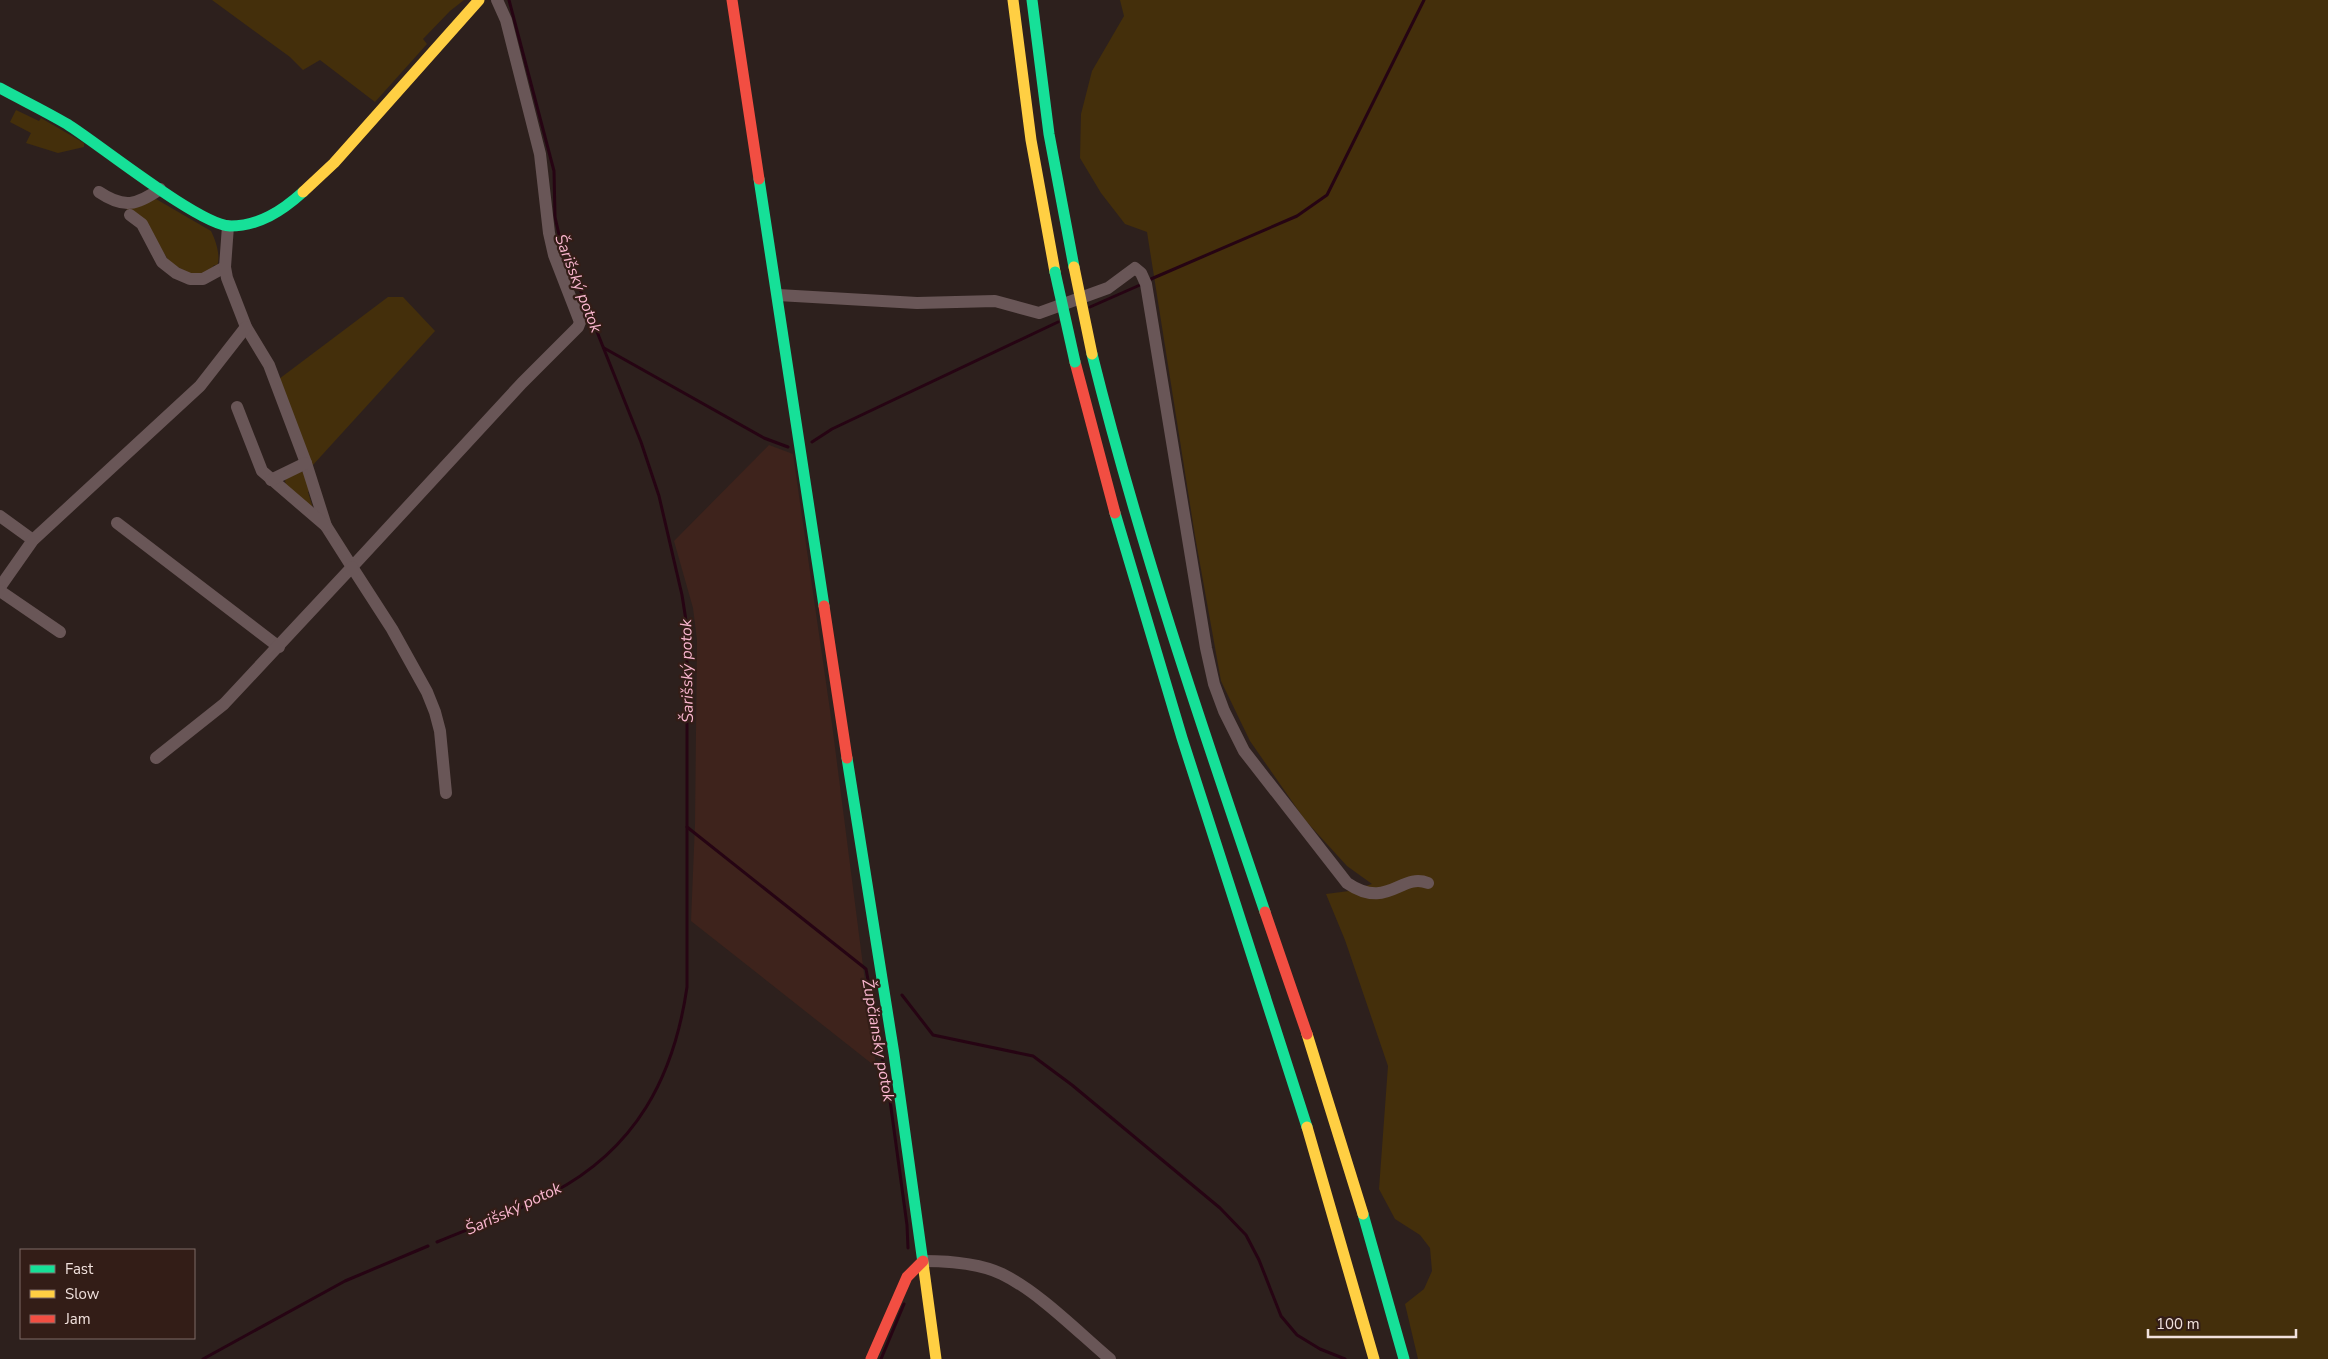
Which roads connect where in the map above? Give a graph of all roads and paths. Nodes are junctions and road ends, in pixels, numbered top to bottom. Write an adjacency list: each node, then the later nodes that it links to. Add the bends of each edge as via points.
1 (479, 0): 10 (main road, via 334,163 285,208 254,224)
2 (497, 0): 21 (street, via 509,28 540,154 548,233 580,322)
3 (732, 0): 12 (main road)
4 (1014, 0): 32 (main road, bridge, via 1032,149 1098,459 1128,569 1349,1266)
5 (1032, 0): 33 (main road, bridge, via 1054,171 1092,354 1116,450 1176,653 1326,1091)
6 (0, 88): 7 (main road, via 67,124)
7 (160, 189): 8 (street, via 144,200 129,203 117,202); 10 (main road, via 187,207)
8 (99, 192)
9 (130, 215): 11 (street, via 142,224 162,262 176,273 190,279 203,279)
10 (228, 226): 11 (street)
11 (225, 267): 13 (street)
12 (778, 295): 27 (street, via 917,303 994,301 1039,313 1108,288 1135,268 1141,273 1146,284 1206,648 1214,684 1232,731 1271,788 1347,883 1375,894 1416,880); 28 (main road)
13 (246, 327): 15 (street, via 269,365); 20 (street, via 200,386)
14 (237, 407): 16 (street, via 262,471)
15 (306, 463): 16 (street); 19 (street)
16 (271, 480): 19 (street)
17 (0, 516): 20 (street)
18 (117, 523): 24 (street)
19 (326, 526): 21 (street)
20 (33, 540): 22 (street)
21 (352, 567): 24 (street); 26 (street, via 392,629 433,705 440,731)
22 (0, 589): 23 (street)
23 (60, 632)
24 (279, 647): 25 (street, via 224,704)
25 (156, 758)
26 (446, 793)
27 (1428, 884)
28 (923, 1261): 29 (main road, via 907,1277); 30 (main road); 31 (street, via 950,1262 1001,1273 1026,1288)
29 (871, 1359)
30 (936, 1359)
31 (1110, 1359)
32 (1374, 1359)
33 (1404, 1359)

